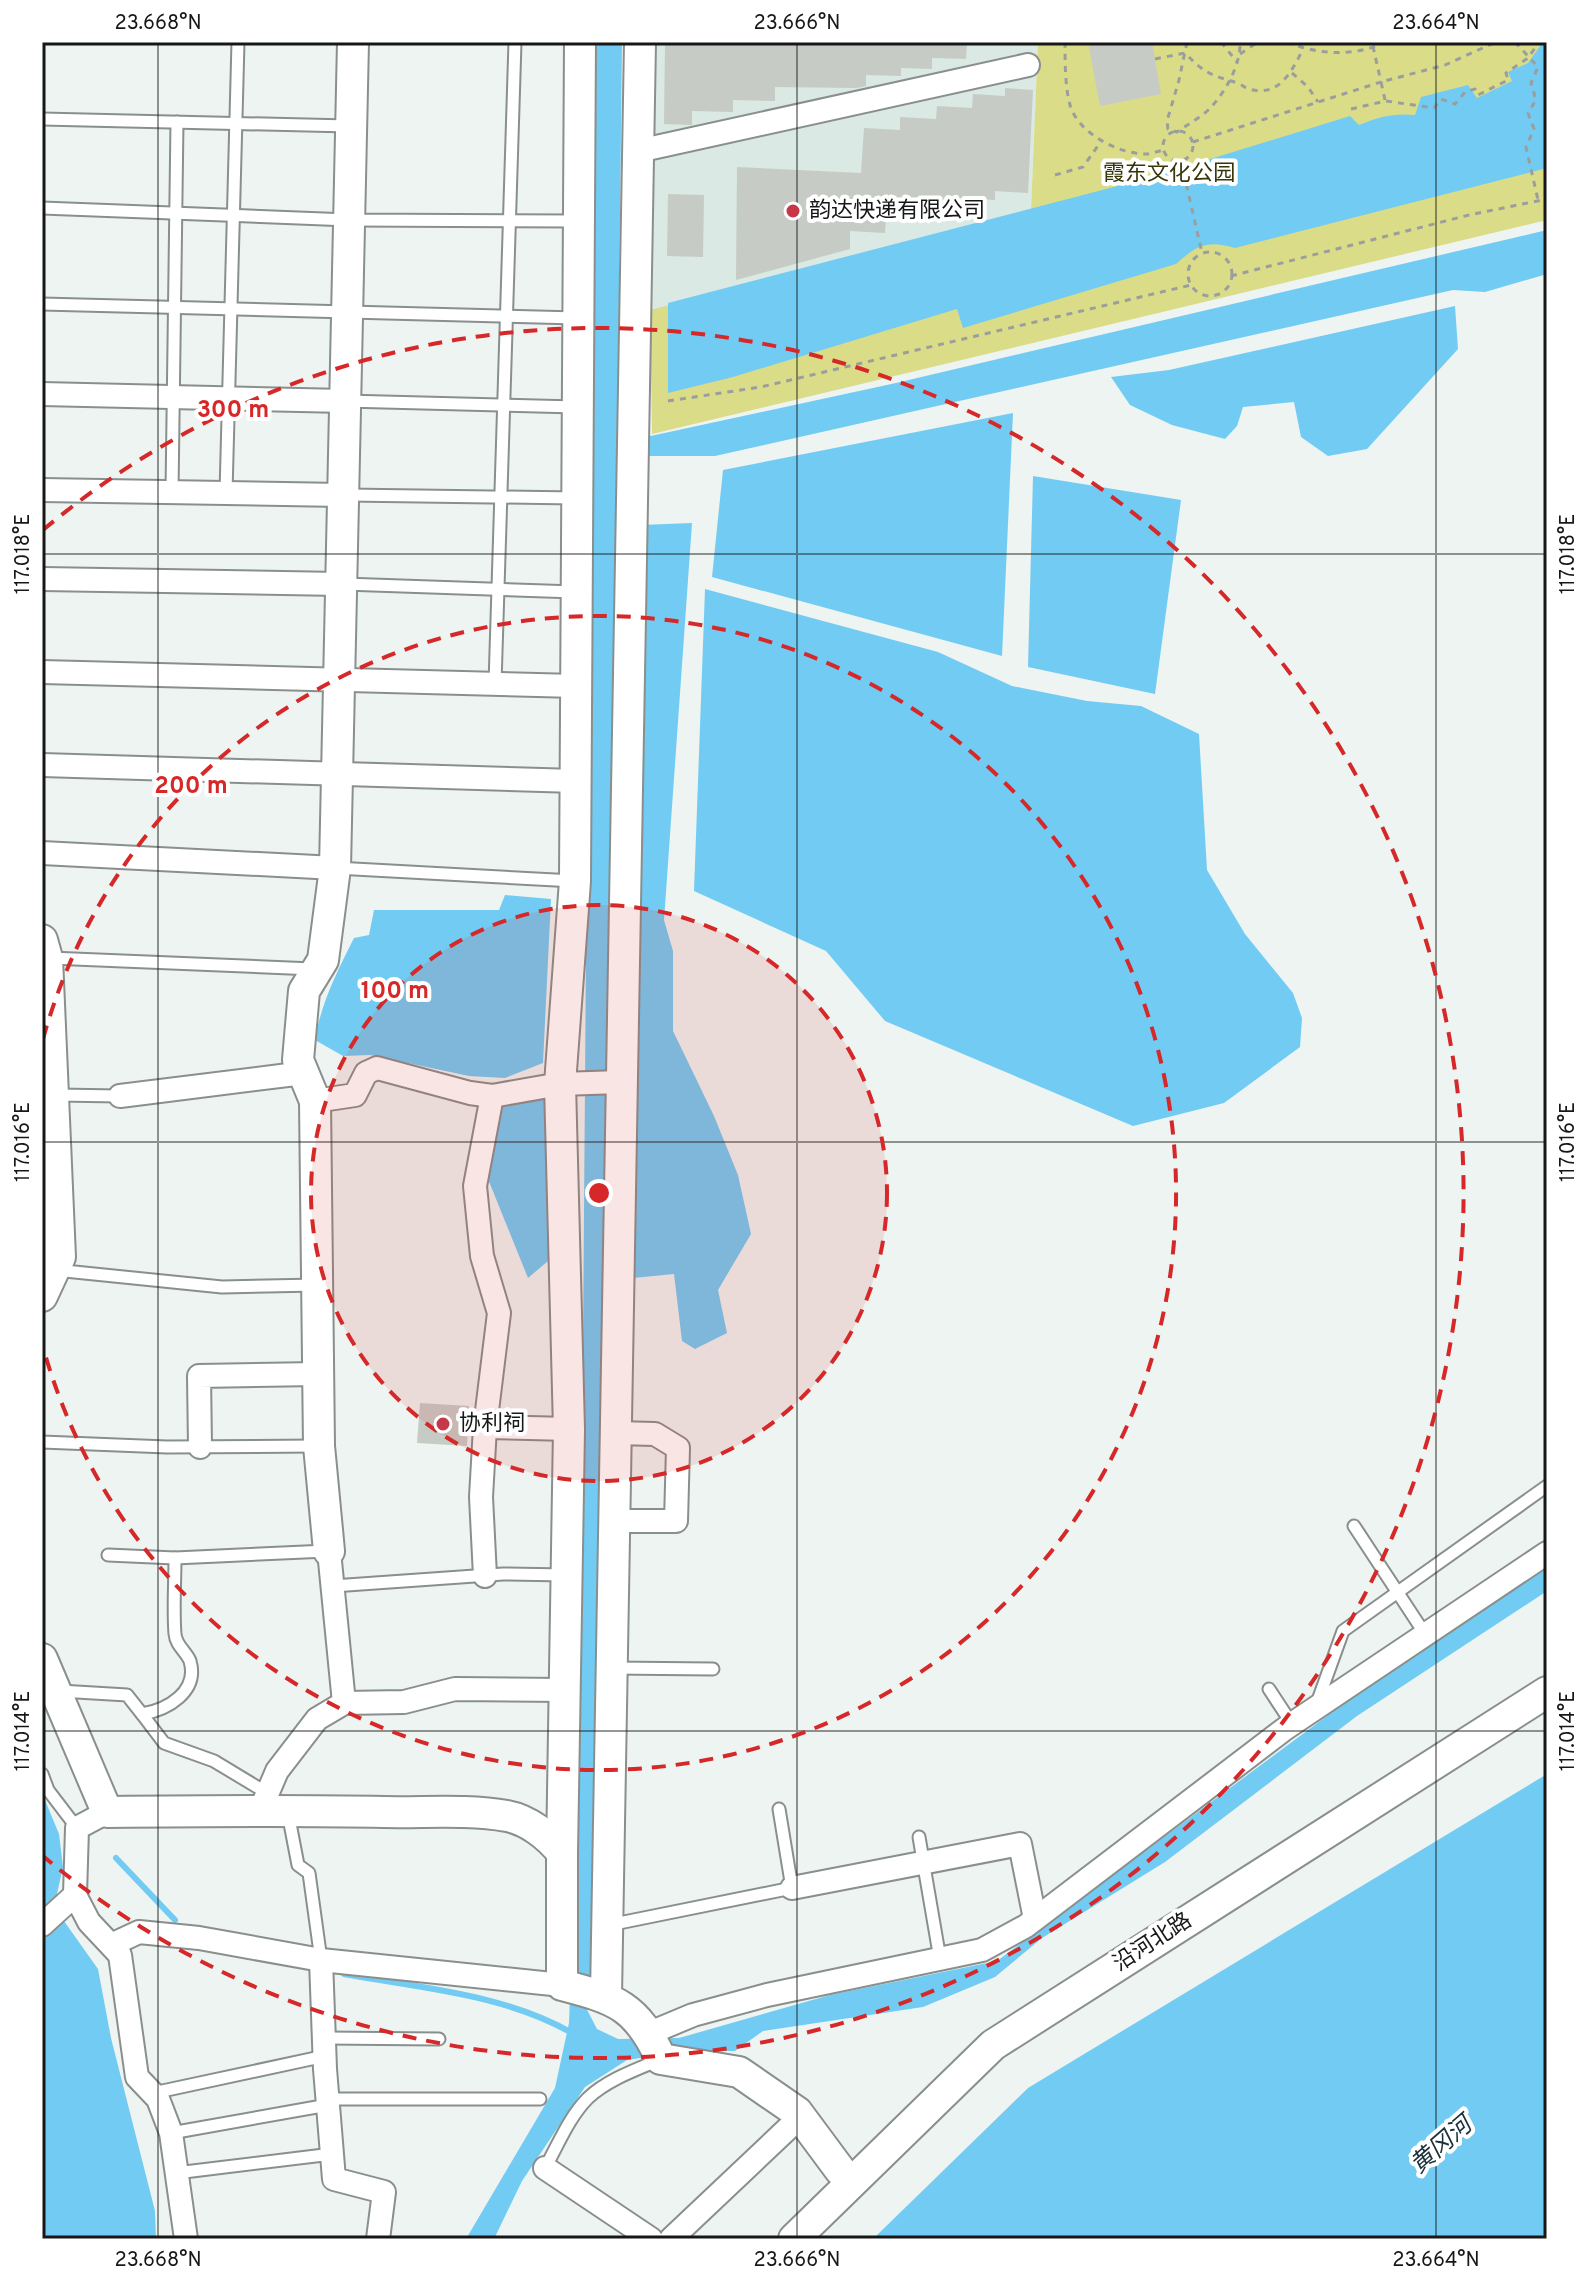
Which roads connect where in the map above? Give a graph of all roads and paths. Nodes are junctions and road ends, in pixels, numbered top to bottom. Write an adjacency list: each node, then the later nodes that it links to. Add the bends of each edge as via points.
1 (238, 42): 61 (lane)
2 (353, 42): 33 (street)
3 (515, 42): 45 (lane)
4 (580, 42): 46 (street)
5 (640, 42): 38 (street)
6 (1065, 42): 35 (path, via 1070,106)
7 (1187, 42): 19 (path)
8 (1221, 42): 23 (path)
9 (1240, 42): 20 (path)
10 (1258, 42): 20 (path)
11 (1287, 42): 18 (path)
12 (1372, 42): 17 (path)
13 (1385, 42): 17 (path)
14 (1496, 42): 27 (path, via 1445,65)
15 (1515, 42): 21 (path)
16 (1539, 42): 21 (path)
17 (1374, 48): 18 (path, via 1333,53); 27 (path)
18 (1303, 49): 25 (path)
19 (1185, 53): 22 (path); 26 (path, via 1203,72); 34 (path, via 1167,121 1168,129)
20 (1240, 54): 23 (path)
21 (1528, 58): 28 (path, via 1506,73 1508,80 1478,95 1475,89 1465,92 1455,104 1441,99 1434,108); 42 (path, via 1538,67 1531,83 1536,100 1528,113 1534,129 1526,147)
22 (1155, 59)
23 (1237, 62): 26 (path)
24 (1028, 65): 38 (street)
25 (1291, 72): 26 (path, via 1269,89 1251,90); 29 (path)
26 (1228, 82): 34 (path, via 1212,107)
27 (1381, 82): 28 (path); 29 (path)
28 (1386, 101): 30 (path)
29 (1318, 102): 36 (path)
30 (1351, 109)
31 (42, 119): 32 (lane)
32 (177, 122): 33 (lane); 60 (lane)
33 (351, 126): 44 (street)
34 (1177, 132): 36 (path); 37 (path, via 1166,139)
35 (1102, 140): 37 (path, via 1146,154); 40 (path, via 1083,167)
36 (1193, 142): 39 (path, via 1190,155)
37 (1164, 150): 39 (path, via 1169,158)
38 (638, 151): 81 (street)
39 (1181, 161): 47 (path)
40 (1055, 175)
41 (1547, 199): 42 (path)
42 (1538, 201): 48 (path)
43 (42, 208): 44 (lane)
44 (349, 220): 45 (lane); 51 (street)
45 (510, 221): 46 (lane); 52 (lane)
46 (578, 221): 53 (street)
47 (1202, 253): 48 (path, via 1222,255); 49 (path, via 1191,263)
48 (1231, 276): 49 (path, via 1217,294 1203,294)
49 (1191, 285): 56 (path, via 761,387)
50 (42, 304): 51 (lane)
51 (347, 310): 52 (lane); 55 (street)
52 (507, 315): 53 (lane); 57 (lane)
53 (578, 318): 58 (street)
54 (42, 394): 55 (street)
55 (345, 401): 57 (lane); 62 (street)
56 (668, 401)
57 (505, 405): 58 (lane); 63 (lane)
58 (577, 407): 64 (street)
59 (42, 490): 60 (street)
60 (172, 492): 61 (street)
61 (226, 493): 62 (street)
62 (342, 495): 63 (lane); 66 (street)
63 (501, 497): 64 (lane); 67 (lane)
64 (576, 498): 68 (street)
65 (42, 579): 66 (street)
66 (340, 584): 67 (lane); 70 (street)
67 (499, 589): 68 (lane); 71 (lane)
68 (576, 592): 72 (street)
69 (42, 672): 70 (street)
70 (337, 678): 71 (street); 74 (street)
71 (495, 684): 72 (street)
72 (576, 686): 75 (street)
73 (42, 765): 74 (street)
74 (337, 772): 75 (street); 77 (street)
75 (576, 781): 78 (street)
76 (42, 853): 77 (street)
77 (335, 868): 78 (lane); 80 (street, via 323,960)
78 (575, 881): 82 (street)
79 (45, 949): 80 (lane); 84 (street)
80 (317, 969): 83 (street, via 304,991 298,1060)
81 (621, 1082): 82 (street); 92 (street)
82 (560, 1084): 86 (street); 91 (street)
83 (309, 1087): 85 (street); 86 (street, via 355,1095 366,1073 377,1068); 88 (street)
84 (53, 1094): 85 (lane); 87 (street, via 60,1257)
85 (120, 1096)
86 (492, 1096): 90 (street, via 475,1186 482,1256 499,1313)
87 (48, 1283): 88 (lane)
88 (317, 1285): 89 (street)
89 (318, 1374): 94 (street); 95 (street, via 199,1376)
90 (485, 1427): 91 (street); 104 (street)
91 (569, 1429): 103 (street)
92 (615, 1433): 97 (street); 97 (street, via 655,1434 678,1448 676,1521)
93 (42, 1442): 95 (lane)
94 (319, 1446): 95 (lane); 99 (street)
95 (200, 1447)
96 (1547, 1486): 115 (lane, via 1343,1631)
97 (614, 1521): 108 (street)
98 (1354, 1526): 106 (lane)
99 (329, 1551): 102 (lane); 105 (street)
100 (1547, 1553): 106 (street)
101 (108, 1555): 102 (lane)
102 (175, 1558): 116 (lane, via 175,1638 190,1660 190,1682 181,1697 158,1712)
103 (567, 1575): 104 (lane); 111 (street)
104 (485, 1576): 105 (lane)
105 (333, 1586): 114 (street)
106 (1425, 1634): 115 (street)
107 (42, 1659): 112 (street)
108 (611, 1668): 109 (lane); 129 (street)
109 (713, 1669)
110 (1269, 1689): 117 (lane)
111 (565, 1690): 114 (street, via 455,1689 404,1702); 124 (street)
112 (56, 1691): 116 (lane, via 127,1695); 121 (street)
113 (1547, 1692): 151 (street, 沿河北路, via 993,2045)
114 (344, 1703): 119 (street, via 317,1719 277,1771)
115 (1315, 1708): 117 (street)
116 (142, 1714): 119 (lane, via 164,1743 214,1761)
117 (1292, 1724): 127 (street)
118 (42, 1774): 122 (lane)
119 (272, 1805): 121 (street); 124 (street, via 509,1817 536,1829); 132 (lane, via 298,1865 309,1873)
120 (779, 1809): 125 (lane)
121 (107, 1812): 122 (street)
122 (77, 1828): 126 (street)
123 (919, 1837): 131 (lane)
124 (562, 1853): 133 (street)
125 (792, 1888): 127 (street, via 1020,1844); 129 (lane)
126 (75, 1895): 128 (street); 130 (street, via 89,1922)
127 (1035, 1919): 131 (street, via 982,1950)
128 (42, 1925)
129 (607, 1925): 134 (street)
130 (111, 1945): 132 (street, via 139,1932); 138 (street, via 120,1955 137,2077)
131 (940, 1959): 136 (street, via 693,2015)
132 (321, 1960): 133 (street); 137 (street)
133 (562, 1985): 134 (street)
134 (606, 1996): 136 (street, via 637,2017)
135 (439, 2039): 137 (lane)
136 (656, 2046): 141 (street, via 739,2072); 144 (lane, via 588,2098)
137 (324, 2047): 138 (lane); 140 (street)
138 (152, 2093): 142 (street)
139 (540, 2099): 140 (lane)
140 (328, 2102): 142 (lane); 143 (street)
141 (800, 2117): 145 (street); 150 (street)
142 (171, 2133): 146 (street)
143 (332, 2154): 146 (lane); 148 (street, via 334,2179 384,2192)
144 (545, 2168): 149 (street)
145 (840, 2170)
146 (176, 2173): 147 (street)
147 (186, 2239)
148 (378, 2239)
149 (651, 2239)
150 (671, 2239)
151 (794, 2239)

